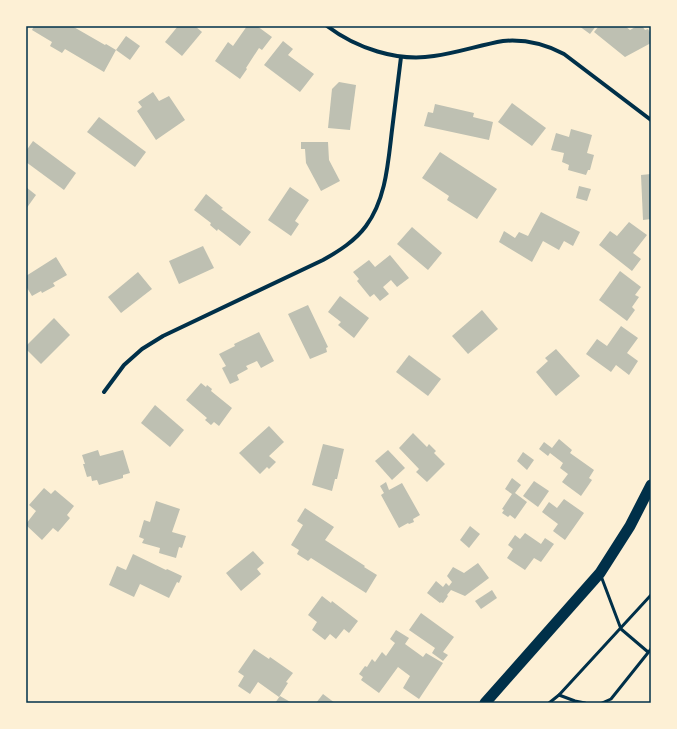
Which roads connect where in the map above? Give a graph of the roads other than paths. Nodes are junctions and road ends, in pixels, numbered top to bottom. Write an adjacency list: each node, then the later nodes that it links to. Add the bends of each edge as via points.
1 (327, 26): 2 (street, via 363,47)
2 (401, 56): 3 (street, via 433,57 508,41 540,44 564,54); 4 (street, via 387,172 382,194 366,227 341,250 323,260 163,336 142,349 124,365)
3 (651, 120)
4 (104, 392)
5 (651, 485): 6 (highway, via 630,526)
6 (600, 573): 8 (lane); 12 (highway)
7 (651, 595): 8 (lane)
8 (621, 629): 10 (lane); 11 (lane)
9 (651, 649): 10 (lane)
10 (648, 652): 15 (lane, via 611,699)
11 (559, 695): 13 (lane); 14 (lane)
12 (485, 703)
13 (549, 703)
14 (585, 703)
15 (602, 703)

